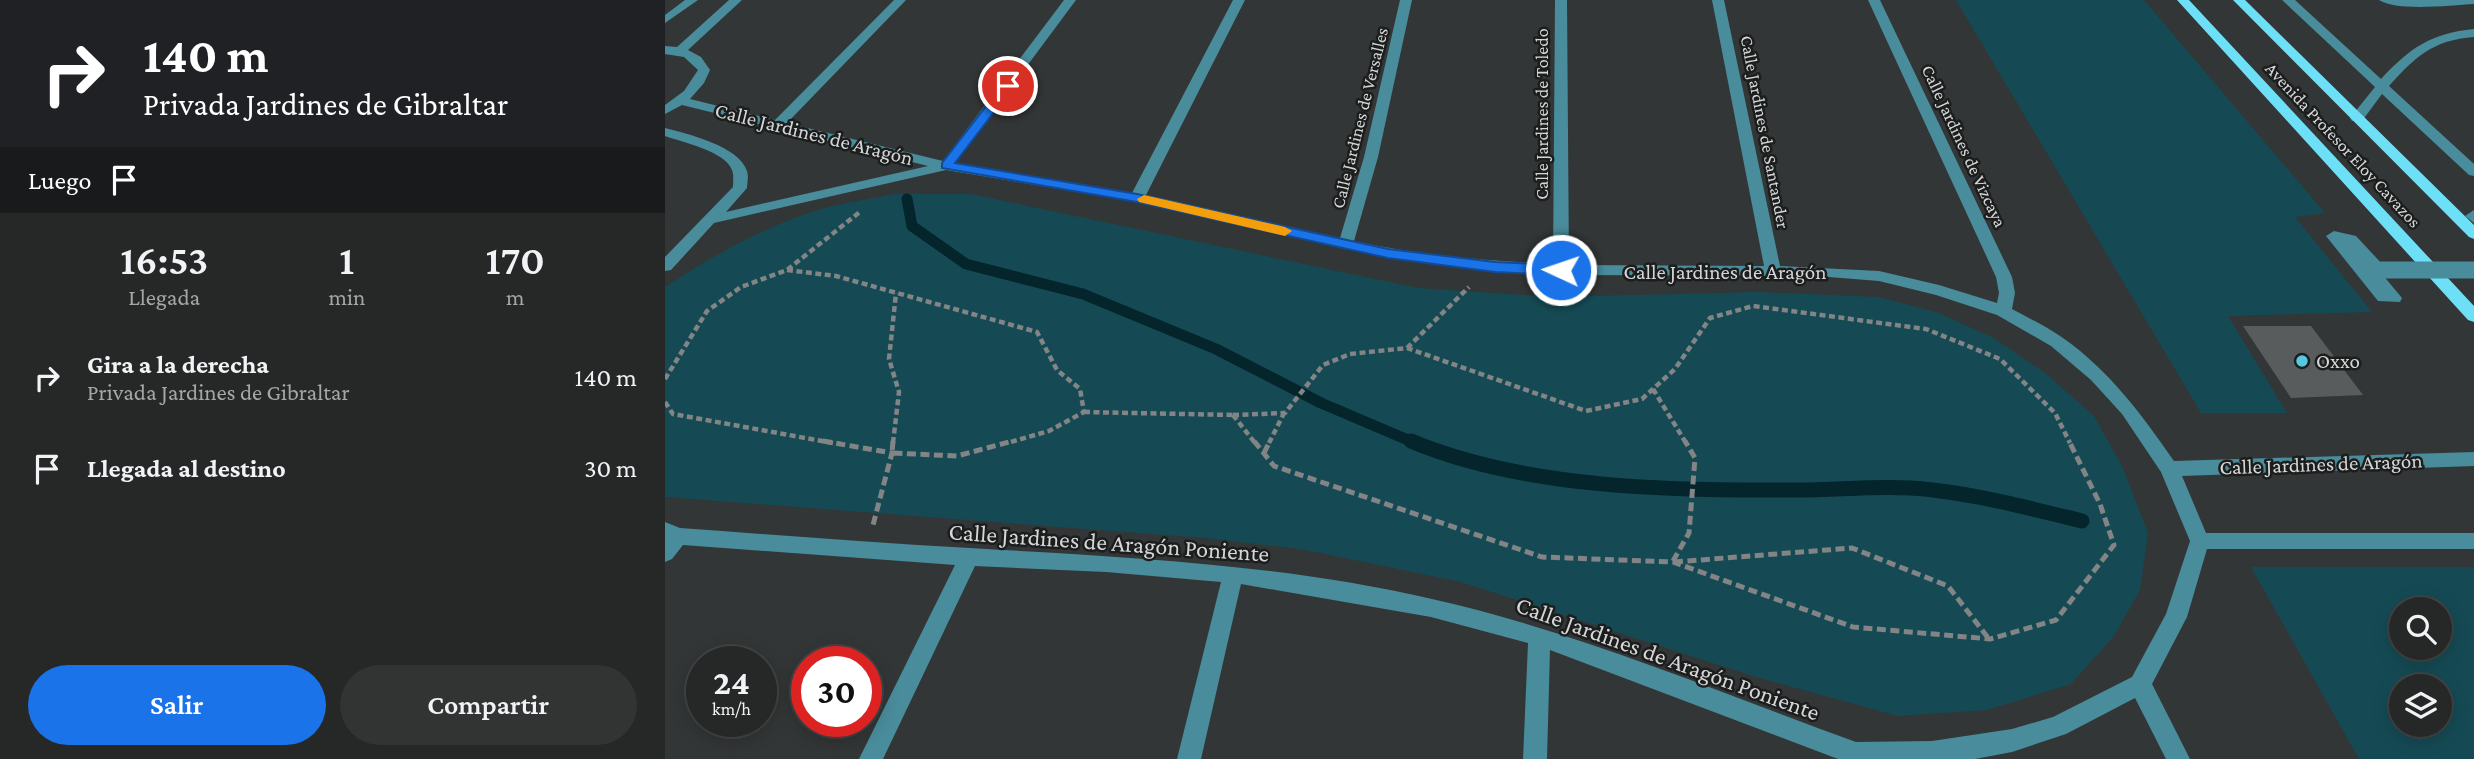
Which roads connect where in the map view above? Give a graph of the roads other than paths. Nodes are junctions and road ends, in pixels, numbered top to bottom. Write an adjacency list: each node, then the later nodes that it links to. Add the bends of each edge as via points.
1 (692, 0): 15 (street)
2 (736, 0): 18 (street)
3 (900, 0): 23 (street)
4 (1070, 0): 25 (street)
5 (1239, 0): 27 (street)
6 (1406, 0): 31 (street, Calle Jardines de Versalles, via 1371,157)
7 (1561, 0): 33 (street, Calle Jardines de Toledo)
8 (1719, 0): 35 (street, Calle Jardines de Santander)
9 (1874, 0): 36 (street, Calle Jardines de Vizcaya, via 2004,277)
10 (2183, 0): 37 (main road, Avenida Profesor Eloy Cavazos)
11 (2239, 0): 22 (main road, Avenida Profesor Eloy Cavazos)
12 (2288, 0): 19 (street)
13 (2385, 0): 14 (street)
14 (2474, 1)
15 (665, 20)
16 (2474, 33): 19 (street, via 2434,40)
17 (665, 50): 18 (street)
18 (680, 51): 20 (street, via 698,58 704,69 699,85)
19 (2381, 85): 22 (street); 26 (street)
20 (681, 101): 21 (street); 23 (street, Calle Jardines de Aragón)
21 (665, 110)
22 (2357, 118): 29 (main road, Avenida Profesor Eloy Cavazos)
23 (777, 126): 25 (street, Calle Jardines de Aragón)
24 (665, 132): 28 (street, via 720,151 740,171 740,188)
25 (946, 166): 27 (street, Calle Jardines de Aragón); 28 (street)
26 (2474, 172)
27 (1137, 198): 31 (street, Calle Jardines de Aragón)
28 (709, 220): 32 (street)
29 (2474, 234)
30 (2334, 236): 34 (street, bridge, via 2384,298 2394,298 2341,239 2351,239 2378,270)
31 (1345, 245): 33 (street, Calle Jardines de Aragón, via 1489,266)
32 (665, 266)
33 (1561, 270): 35 (street, Calle Jardines de Aragón)
34 (2474, 270)
35 (1773, 272): 36 (street, Calle Jardines de Aragón, via 1879,276)
36 (2003, 311): 39 (street, Calle Jardines de Aragón, via 2057,342 2097,376 2128,409)
37 (2474, 316)
38 (2474, 459): 39 (street, Calle Jardines de Aragón)
39 (2169, 469): 41 (street, Calle Jardines de Aragón)
40 (671, 533): 43 (street); 44 (street, Calle Jardines de Aragón Poniente)
41 (2200, 541): 42 (street); 47 (street, via 2176,617)
42 (2474, 541)
43 (665, 554)
44 (969, 557): 45 (street, Calle Jardines de Aragón Poniente); 49 (street)
45 (1233, 574): 46 (street, Calle Jardines de Aragón Poniente, via 1431,608); 50 (street)
46 (1539, 636): 48 (street, Calle Jardines de Aragón Poniente); 51 (street)
47 (2140, 684): 48 (street, Calle Jardines de Aragón Poniente, via 2056,727 2003,741 1906,756); 52 (street)
48 (1856, 756)
49 (871, 759)
50 (1189, 759)
51 (1535, 759)
52 (2178, 759)

